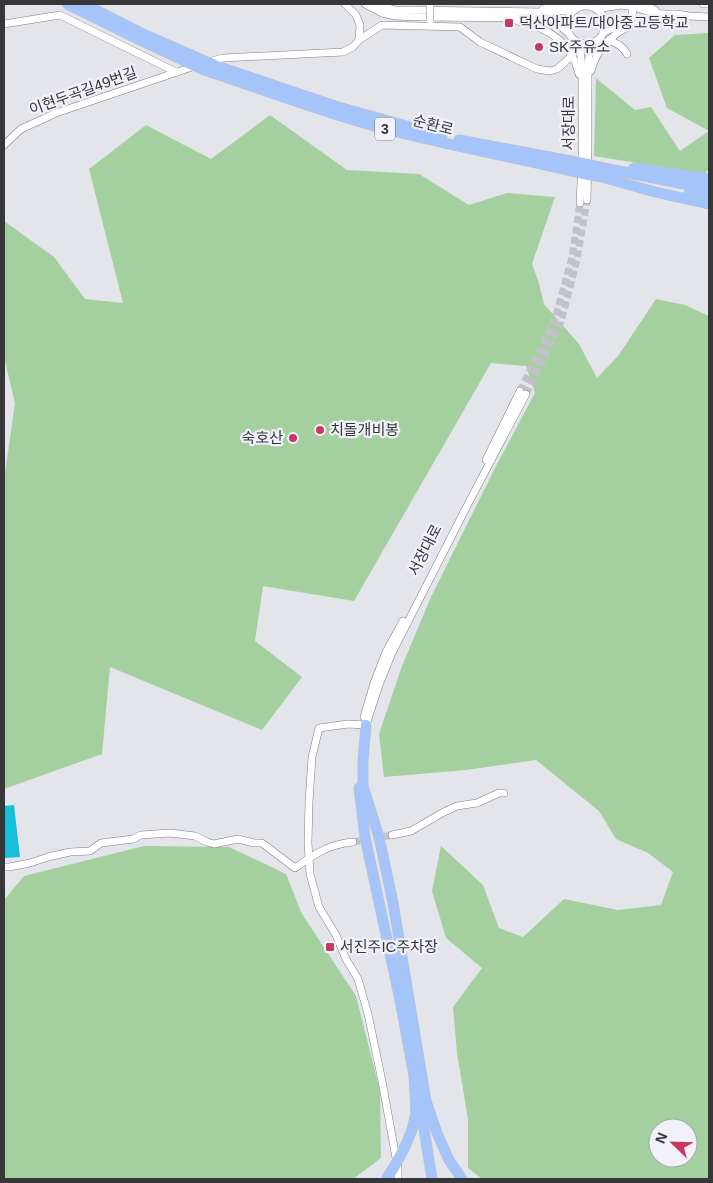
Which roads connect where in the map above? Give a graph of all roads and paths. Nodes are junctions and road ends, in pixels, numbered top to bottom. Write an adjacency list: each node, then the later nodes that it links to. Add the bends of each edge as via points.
1 (67, 4): 33 (highway, 순환로 / 3, bridge, via 204,70 332,113 440,143)
2 (84, 4): 33 (highway, 순환로 / 3, bridge, via 214,65 335,106 445,137)
3 (345, 4): 24 (street, via 356,15 360,25)
4 (364, 4): 17 (street, via 395,16)
5 (376, 4): 12 (street, via 395,10 531,12 558,6)
6 (430, 4): 20 (street, bridge)
7 (623, 4): 11 (street); 13 (street)
8 (642, 4): 14 (street)
9 (703, 4): 10 (street)
10 (709, 4)
11 (634, 5): 14 (street); 21 (street, via 632,15)
12 (576, 9): 13 (street, via 587,6); 22 (street, via 568,20)
13 (596, 9): 23 (street, via 604,22)
14 (664, 14): 15 (street)
15 (689, 16): 16 (street); 18 (street)
16 (709, 17)
17 (505, 19): 22 (street, via 532,17 552,20); 28 (street, via 525,22 550,32)
18 (649, 21): 21 (street); 25 (street, via 633,25)
19 (4, 24): 29 (street, via 60,15)
20 (430, 24): 24 (street, 이현두곡길49번길, via 382,25); 28 (street, 이현두곡길49번길, via 460,27 480,42 537,69 557,69)
21 (624, 24): 23 (street)
22 (570, 36): 26 (street); 28 (street)
23 (599, 37): 25 (street); 26 (street, via 589,44); 30 (street, 서장대로, via 589,56)
24 (359, 40): 29 (street, 이현두곡길49번길, via 343,52 223,58)
25 (609, 40): 27 (street, via 622,46); 30 (street, via 593,62)
26 (579, 43): 28 (street); 31 (street, 서장대로)
27 (627, 54)
28 (572, 55): 31 (street)
29 (176, 72): 32 (street, 이현두곡길49번길, via 56,113 21,129)
30 (588, 86): 31 (street, 서장대로, via 588,145 583,202)
31 (582, 94)
32 (4, 145)
33 (571, 166): 34 (highway, 3, bridge)
34 (603, 172): 35 (highway, via 632,167); 36 (highway, 3); 37 (highway, 3); 38 (highway, via 655,192)
35 (709, 179)
36 (709, 189)
37 (709, 197)
38 (709, 204)
39 (523, 392): 40 (street, 서장대로, via 392,652)
40 (364, 725): 44 (street, via 319,728 312,757); 46 (highway, via 359,786 365,837); 47 (highway, via 363,786 379,837 393,902)
41 (504, 793): 42 (street, via 457,806 411,831)
42 (392, 835)
43 (353, 842): 44 (street, via 329,847)
44 (309, 858): 45 (street, via 296,868 262,843 238,839 214,844 196,836 170,833 101,843 90,851 70,852); 49 (street, via 319,907 358,979 382,1081)
45 (4, 867)
46 (414, 1076): 48 (highway, bridge, via 416,1112 412,1130 395,1168); 50 (highway)
47 (426, 1101): 51 (highway); 52 (highway, via 449,1160)
48 (386, 1179)
49 (398, 1179)
50 (432, 1179)
51 (439, 1179)
52 (462, 1179)

